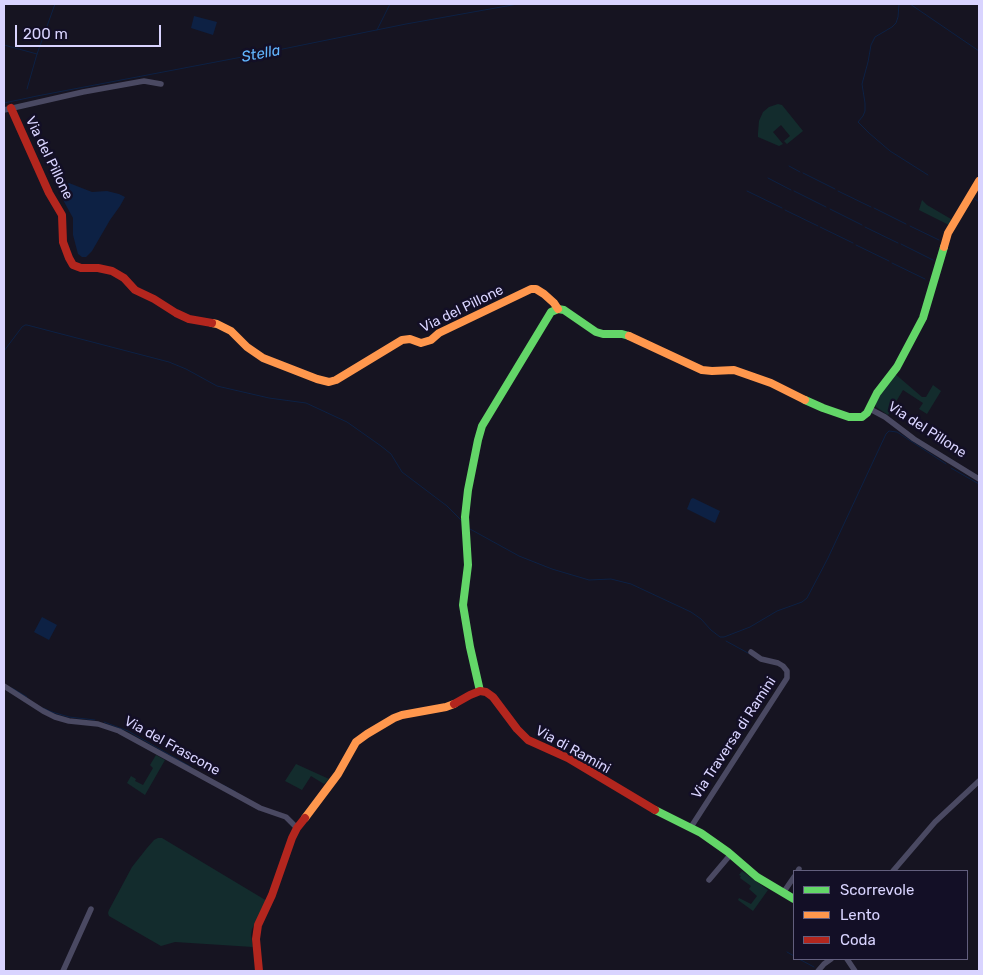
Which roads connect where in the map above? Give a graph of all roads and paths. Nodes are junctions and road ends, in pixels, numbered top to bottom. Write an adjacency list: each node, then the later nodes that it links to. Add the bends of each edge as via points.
1 (161, 84): 2 (street, via 144,81)
2 (7, 109): 4 (street, Via del Pillone, via 61,211 63,242 73,265 112,271 135,290 176,313 232,330 260,357 308,376 334,381 399,341 427,342 438,333 531,289 544,294)
3 (979, 182): 5 (street, via 948,233 925,312 910,346 877,393)
4 (558, 309): 5 (street, Via del Pillone, via 596,332 628,335 702,370 744,373 847,417 862,418); 9 (street, via 548,316 482,426 478,440 464,517 468,565 463,602)
5 (870, 409): 6 (street, Via del Pillone)
6 (979, 479)
7 (751, 652): 11 (street, Via Traversa di Ramini, via 783,666 787,672 786,680)
8 (4, 686): 12 (street, Via del Frascone, via 55,717 120,731 249,803 286,817)
9 (480, 691): 11 (street, Via di Ramini, via 493,697 530,741 568,758 648,806); 12 (street, via 446,707 402,715 357,741 338,774)
10 (979, 781): 14 (street)
11 (691, 827): 13 (street, Via di Ramini)
12 (297, 828): 23 (street, via 258,925)
13 (731, 854): 16 (street); 17 (street, Via di Ramini, via 757,877)
14 (893, 870)
15 (793, 878): 17 (street)
16 (709, 880)
17 (783, 893): 18 (street, Via di Ramini)
18 (793, 898)
19 (91, 909): 22 (street)
20 (831, 960): 24 (street)
21 (848, 960): 25 (street)
22 (63, 971)
23 (259, 971)
24 (818, 971)
25 (855, 971)

